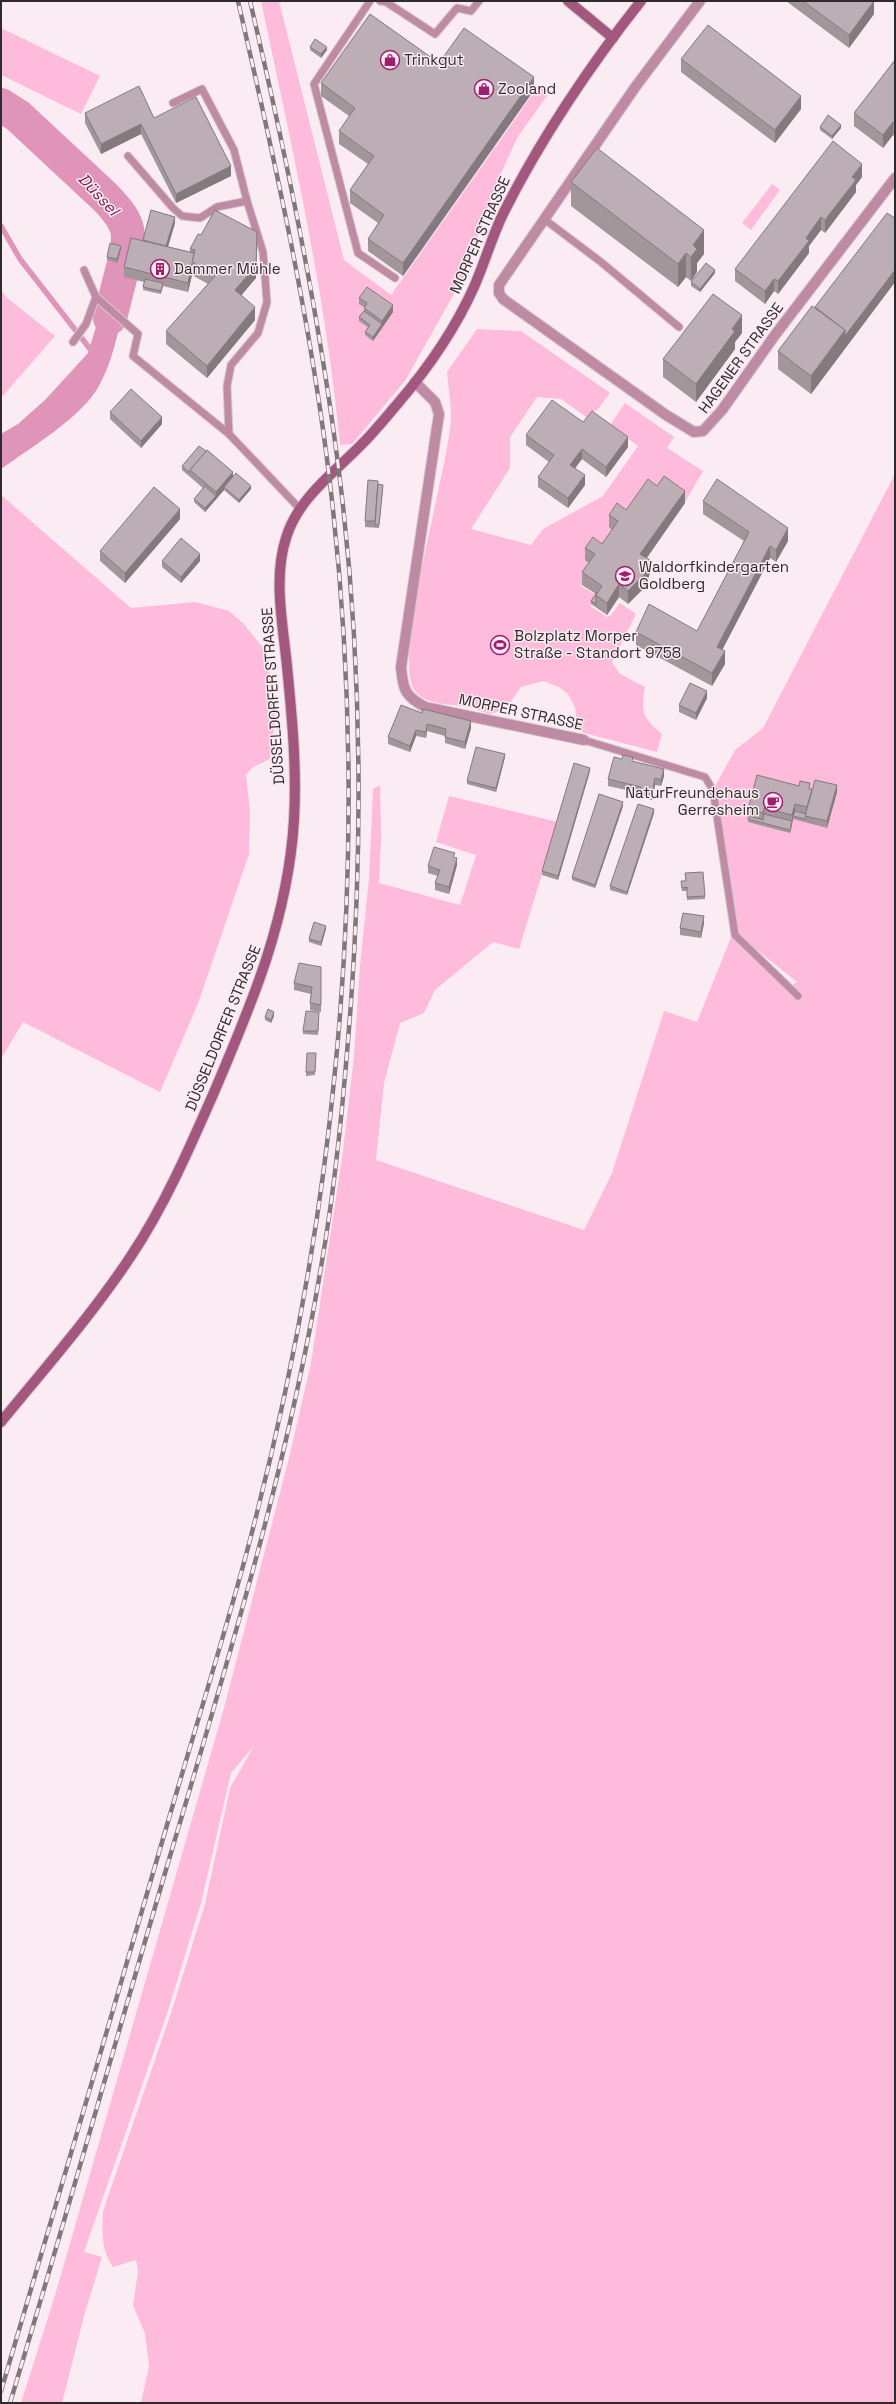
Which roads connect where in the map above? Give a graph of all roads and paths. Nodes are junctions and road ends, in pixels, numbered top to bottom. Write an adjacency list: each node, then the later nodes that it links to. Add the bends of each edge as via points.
1 (370, 1): 14 (lane, via 314,84 358,253)
2 (380, 1): 3 (lane, via 386,2 435,34 457,8 470,11)
3 (479, 1)
4 (568, 1): 7 (main road)
5 (641, 1): 7 (main road, MORPER STRASSE)
6 (700, 1): 12 (street, via 639,82)
7 (613, 38): 18 (main road, MORPER STRASSE, via 519,183 463,310 444,344)
8 (173, 103): 11 (lane, via 202,89 234,150)
9 (128, 156): 11 (lane, via 182,216 200,218 217,207)
10 (895, 178): 12 (street, HAGENER STRASSE, via 722,410 703,431 694,432 660,411 509,303 499,293 499,285)
11 (247, 200): 19 (lane, via 263,252 266,302 258,333 231,365 227,386)
12 (544, 219): 16 (lane)
13 (84, 270): 15 (lane)
14 (395, 278)
15 (96, 296): 17 (lane, via 86,324); 19 (lane, via 138,334 133,356)
16 (680, 327)
17 (73, 342)
18 (415, 382): 20 (main road, MORPER STRASSE, via 370,435 319,485); 22 (street, MORPER STRASSE, via 435,402 439,414 401,667 402,688 412,700 425,708 500,719 571,734)
19 (229, 434): 20 (lane)
20 (300, 509): 21 (main road, MORPER STRASSE)
21 (286, 538): 24 (main road, DÜSSELDORFER STRASSE, via 280,584 294,737 294,819 284,896 264,973 201,1122 146,1232 90,1312)
22 (584, 740): 23 (lane, MORPER STRASSE, via 705,776 713,790 735,935)
23 (798, 996)
24 (1, 1422)

